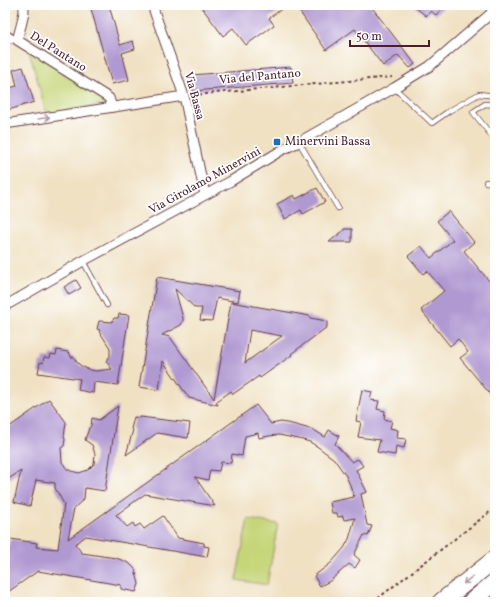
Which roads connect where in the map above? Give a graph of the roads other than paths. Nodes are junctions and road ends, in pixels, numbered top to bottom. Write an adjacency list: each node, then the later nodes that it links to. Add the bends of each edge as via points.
1 (24, 5): 9 (street, Del Pantano, via 17,40 109,98)
2 (152, 5): 6 (street, Via Bassa)
3 (486, 5): 4 (lane)
4 (494, 12): 5 (street, Via Girolamo Minervini, via 430,66)
5 (394, 88): 7 (lane, via 432,123 479,94); 12 (street, Via Girolamo Minervini)
6 (184, 96): 9 (street); 15 (street, Via Bassa)
7 (495, 96)
8 (495, 105): 11 (lane, via 485,104 473,112)
9 (112, 107): 10 (street, one-way to 9)
10 (5, 124)
11 (495, 140)
12 (299, 142): 15 (street, Via Girolamo Minervini); 16 (lane)
13 (486, 182): 14 (lane)
14 (495, 183)
15 (205, 195): 17 (street, Via Girolamo Minervini)
16 (338, 208)
17 (83, 262): 18 (lane); 19 (street, Via Girolamo Minervini)
18 (108, 305)
19 (5, 306)
20 (495, 559): 22 (highway, one-way to 22)
21 (495, 582): 23 (highway)
22 (441, 602)
23 (471, 602)

